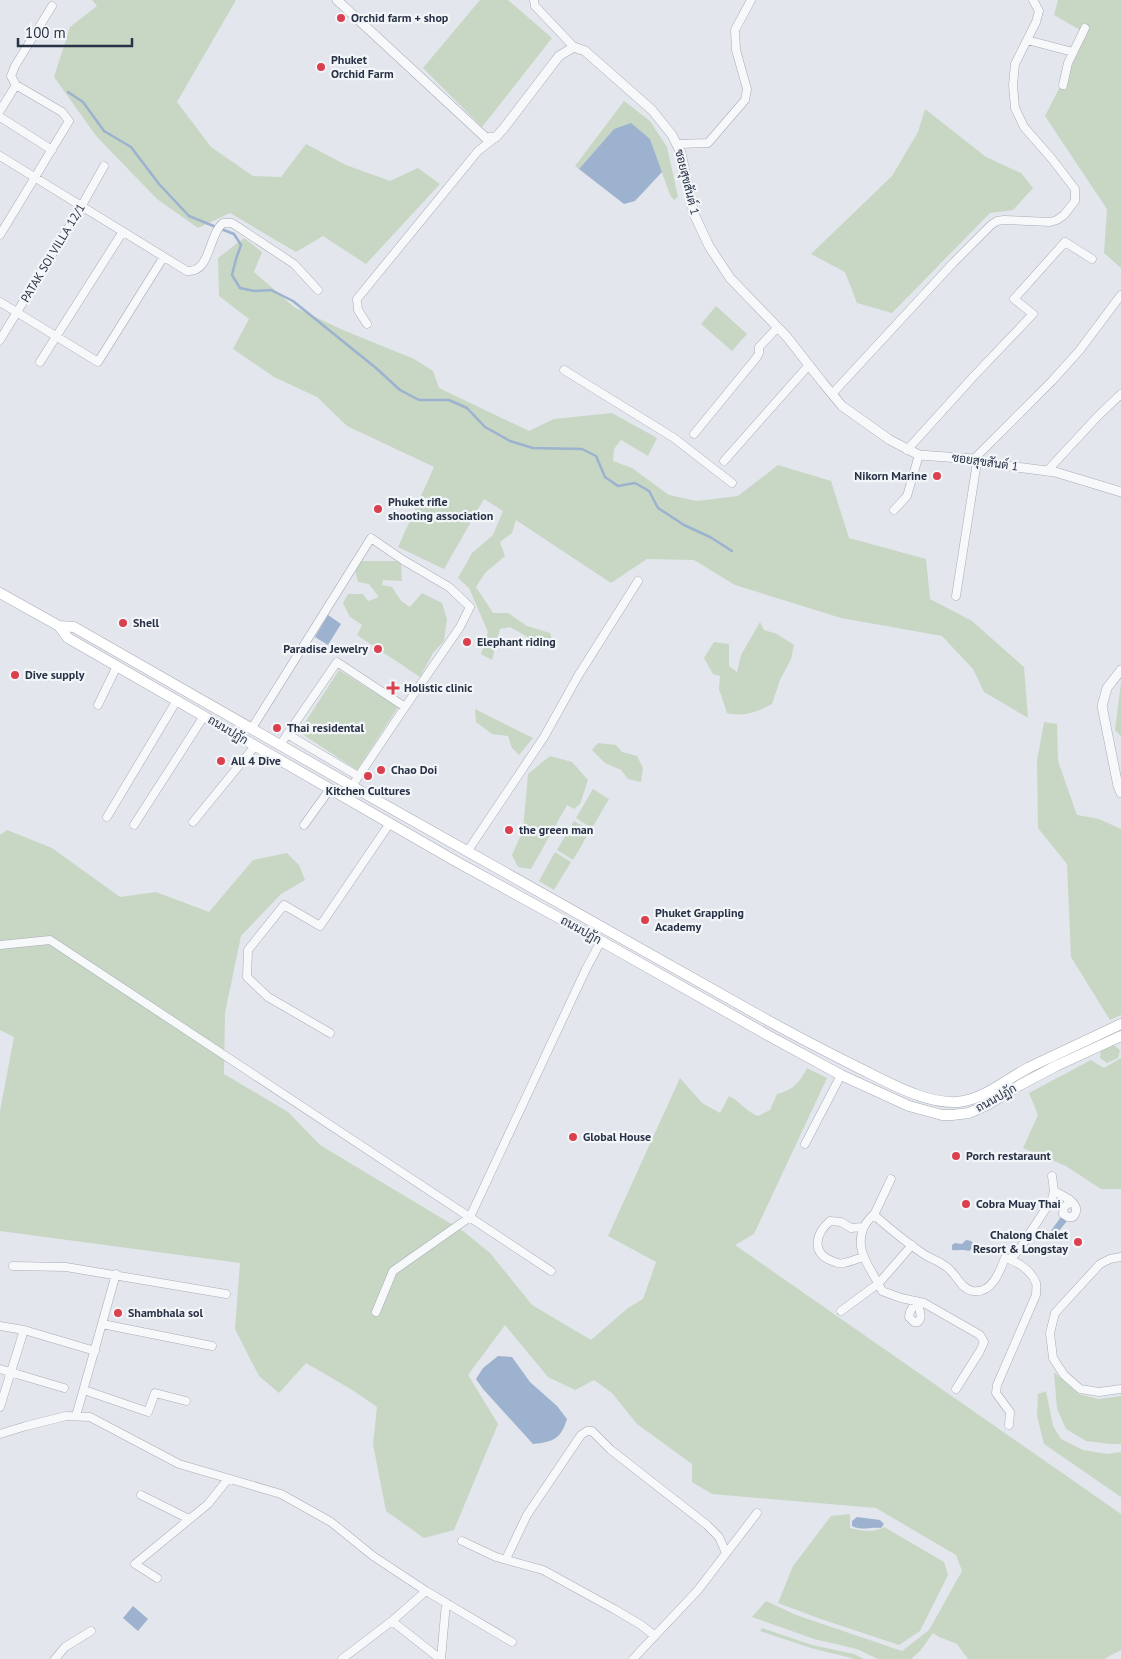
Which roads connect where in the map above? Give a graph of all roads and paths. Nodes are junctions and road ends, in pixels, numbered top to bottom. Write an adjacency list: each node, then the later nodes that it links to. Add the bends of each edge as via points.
1 (337, 0): 14 (street, via 486,138)
2 (534, 0): 8 (street, via 535,6)
3 (751, 0): 15 (street, via 735,30 736,50 747,89 745,100 708,143)
4 (1033, 0): 7 (street, via 1039,11)
5 (52, 6): 10 (street, via 15,66 11,76)
6 (1085, 28): 9 (street)
7 (1027, 40): 9 (street); 36 (street, via 1014,71 1015,108 1024,127 1075,189 1075,201 1064,215 1054,221 997,221 954,262)
8 (574, 47): 14 (street, via 559,56); 15 (street, ซอยสุขสันต์ 1, via 585,51 652,110)
9 (1073, 52): 11 (street)
10 (16, 85): 12 (street); 16 (street, via 68,118)
11 (1063, 85)
12 (0, 111)
13 (0, 117): 16 (street)
14 (496, 137): 29 (street, via 478,151 357,299 358,310)
15 (678, 144): 30 (street, ซอยสุขสันต์ 1, via 694,214 709,246 730,278)
16 (52, 150): 19 (street)
17 (0, 156): 19 (street)
18 (104, 166): 20 (street, PATAK SOI VILLA 12/1)
19 (34, 178): 20 (street); 22 (street)
20 (81, 207): 21 (street); 28 (street, PATAK SOI VILLA 12/1)
21 (122, 233): 23 (street); 31 (street)
22 (0, 235)
23 (163, 258): 25 (street, via 194,272 204,263 219,227 223,223 232,223 294,264); 31 (street, via 98,362)
24 (1092, 259): 39 (street, via 1065,242 1014,299 1033,314)
25 (318, 290)
26 (1121, 295): 41 (street, via 1079,351)
27 (0, 302): 28 (street)
28 (17, 312): 31 (street); 32 (street, PATAK SOI VILLA 12/1)
29 (367, 324)
30 (778, 327): 34 (street, ซอยสุขสันต์ 1); 38 (street, via 759,347 757,357)
31 (56, 337): 33 (street)
32 (0, 340)
33 (40, 362)
34 (809, 365): 36 (street, ซอยสุขสันต์ 1); 42 (street)
35 (564, 370): 44 (street, via 674,438)
36 (832, 394): 39 (street, ซอยสุขสันต์ 1, via 842,406)
37 (1121, 394): 43 (street)
38 (694, 434)
39 (907, 450): 40 (street, ซอยสุขสันต์ 1)
40 (919, 455): 41 (street, ซอยสุขสันต์ 1); 46 (street, via 907,496)
41 (975, 460): 43 (street, ซอยสุขสันต์ 1); 49 (street)
42 (724, 461)
43 (1047, 471): 45 (street, ซอยสุขสันต์ 1)
44 (732, 483)
45 (1121, 492)
46 (894, 510)
47 (638, 581): 70 (street, via 544,737)
48 (0, 593): 50 (main road, ถนนปฏัก)
49 (956, 596)
50 (59, 626): 51 (main road, ถนนปฏัก, via 68,638); 57 (main road, ถนนปฏัก, via 74,627)
51 (117, 666): 53 (main road, ถนนปฏัก); 54 (street)
52 (1121, 670): 64 (street, via 1107,688 1102,706)
53 (177, 700): 56 (main road, ถนนปฏัก); 65 (street)
54 (98, 705)
55 (405, 707): 57 (street, via 460,627 470,607 449,587 371,538); 58 (street, via 337,662); 61 (street)
56 (204, 716): 60 (main road, ถนนปฏัก); 68 (street)
57 (252, 728): 59 (main road, ถนนปฏัก)
58 (287, 734): 59 (street); 61 (street)
59 (280, 745): 62 (main road, ถนนปฏัก)
60 (255, 746): 63 (main road, ถนนปฏัก); 66 (street)
61 (358, 776): 62 (street)
62 (352, 786): 70 (main road, ถนนปฏัก)
63 (330, 789): 67 (main road, ถนนปฏัก); 69 (street)
64 (1121, 793)
65 (107, 817)
66 (192, 822)
67 (390, 823): 71 (main road, ถนนปฏัก); 76 (street, via 320,926 284,905 248,950 248,977 268,997)
68 (134, 824)
69 (304, 825)
70 (467, 852): 72 (main road, ถนนปฏัก)
71 (601, 941): 74 (main road, ถนนปฏัก); 87 (street)
72 (628, 942): 74 (main road); 79 (main road, ถนนปฏัก, via 876,1076 903,1089)
73 (0, 945): 87 (street, via 50,940)
74 (622, 953): 78 (main road, ถนนปฏัก)
75 (1121, 1024): 79 (main road, ถนนปฏัก, via 1026,1070 981,1096)
76 (330, 1033)
77 (1121, 1036): 80 (main road, ถนนปฏัก, via 1056,1066 987,1106)
78 (841, 1075): 80 (main road, ถนนปฏัก, via 909,1106); 81 (street)
79 (951, 1102): 80 (main road)
80 (952, 1115)
81 (805, 1144)
82 (1052, 1176): 84 (street)
83 (891, 1179): 86 (street)
84 (1054, 1192): 85 (street); 92 (street, via 1042,1216)
85 (1069, 1199)
86 (875, 1213): 88 (street); 89 (street)
87 (470, 1217): 94 (street); 99 (street, via 393,1271)
88 (863, 1227): 90 (street, via 859,1241); 90 (street, via 851,1228 841,1222 830,1221 823,1227 818,1240 818,1250 836,1263)
89 (912, 1245): 92 (street, via 950,1270 960,1284 973,1291 982,1290 994,1281 1005,1258); 96 (street)
90 (863, 1257): 96 (street)
91 (1121, 1257): 109 (street, via 1100,1264 1055,1313 1050,1333 1053,1358 1064,1375 1080,1388 1099,1392)
92 (1010, 1259): 114 (street, via 1030,1273 1036,1284 1036,1295 997,1385 996,1393 1010,1412)
93 (13, 1266): 95 (street, via 66,1267)
94 (551, 1271)
95 (116, 1274): 97 (street); 100 (street)
96 (879, 1283): 98 (street); 108 (street, via 882,1291 924,1303 980,1335 984,1342)
97 (226, 1294)
98 (841, 1311)
99 (376, 1312)
100 (102, 1324): 103 (street); 104 (street)
101 (0, 1326): 102 (street)
102 (24, 1330): 104 (street); 106 (street)
103 (212, 1346)
104 (95, 1351): 110 (street)
105 (0, 1370): 106 (street)
106 (11, 1373): 107 (street); 112 (street)
107 (64, 1388)
108 (956, 1389)
109 (1121, 1389)
110 (84, 1390): 111 (street, via 148,1412 155,1393); 113 (street)
111 (186, 1401)
112 (0, 1407)
113 (76, 1416): 115 (street); 116 (street, via 90,1416 179,1464)
114 (1009, 1425)
115 (0, 1434)
116 (228, 1479): 119 (street, via 208,1504); 124 (street, via 282,1494 323,1517)
117 (140, 1495): 119 (street)
118 (757, 1513): 121 (street)
119 (189, 1519): 123 (street, via 135,1564)
120 (462, 1541): 122 (street)
121 (726, 1553): 122 (street, via 719,1538 706,1524 611,1450 592,1431 581,1435 528,1515); 128 (street, via 698,1590)
122 (506, 1559): 128 (street, via 559,1578)
123 (157, 1578)
124 (426, 1591): 125 (street); 126 (street)
125 (446, 1603): 129 (street); 132 (street)
126 (392, 1621): 131 (street); 132 (street)
127 (91, 1631): 130 (street, via 65,1646)
128 (655, 1636): 133 (street)
129 (512, 1642)
130 (55, 1659)
131 (342, 1659)
132 (440, 1659)
133 (633, 1659)

